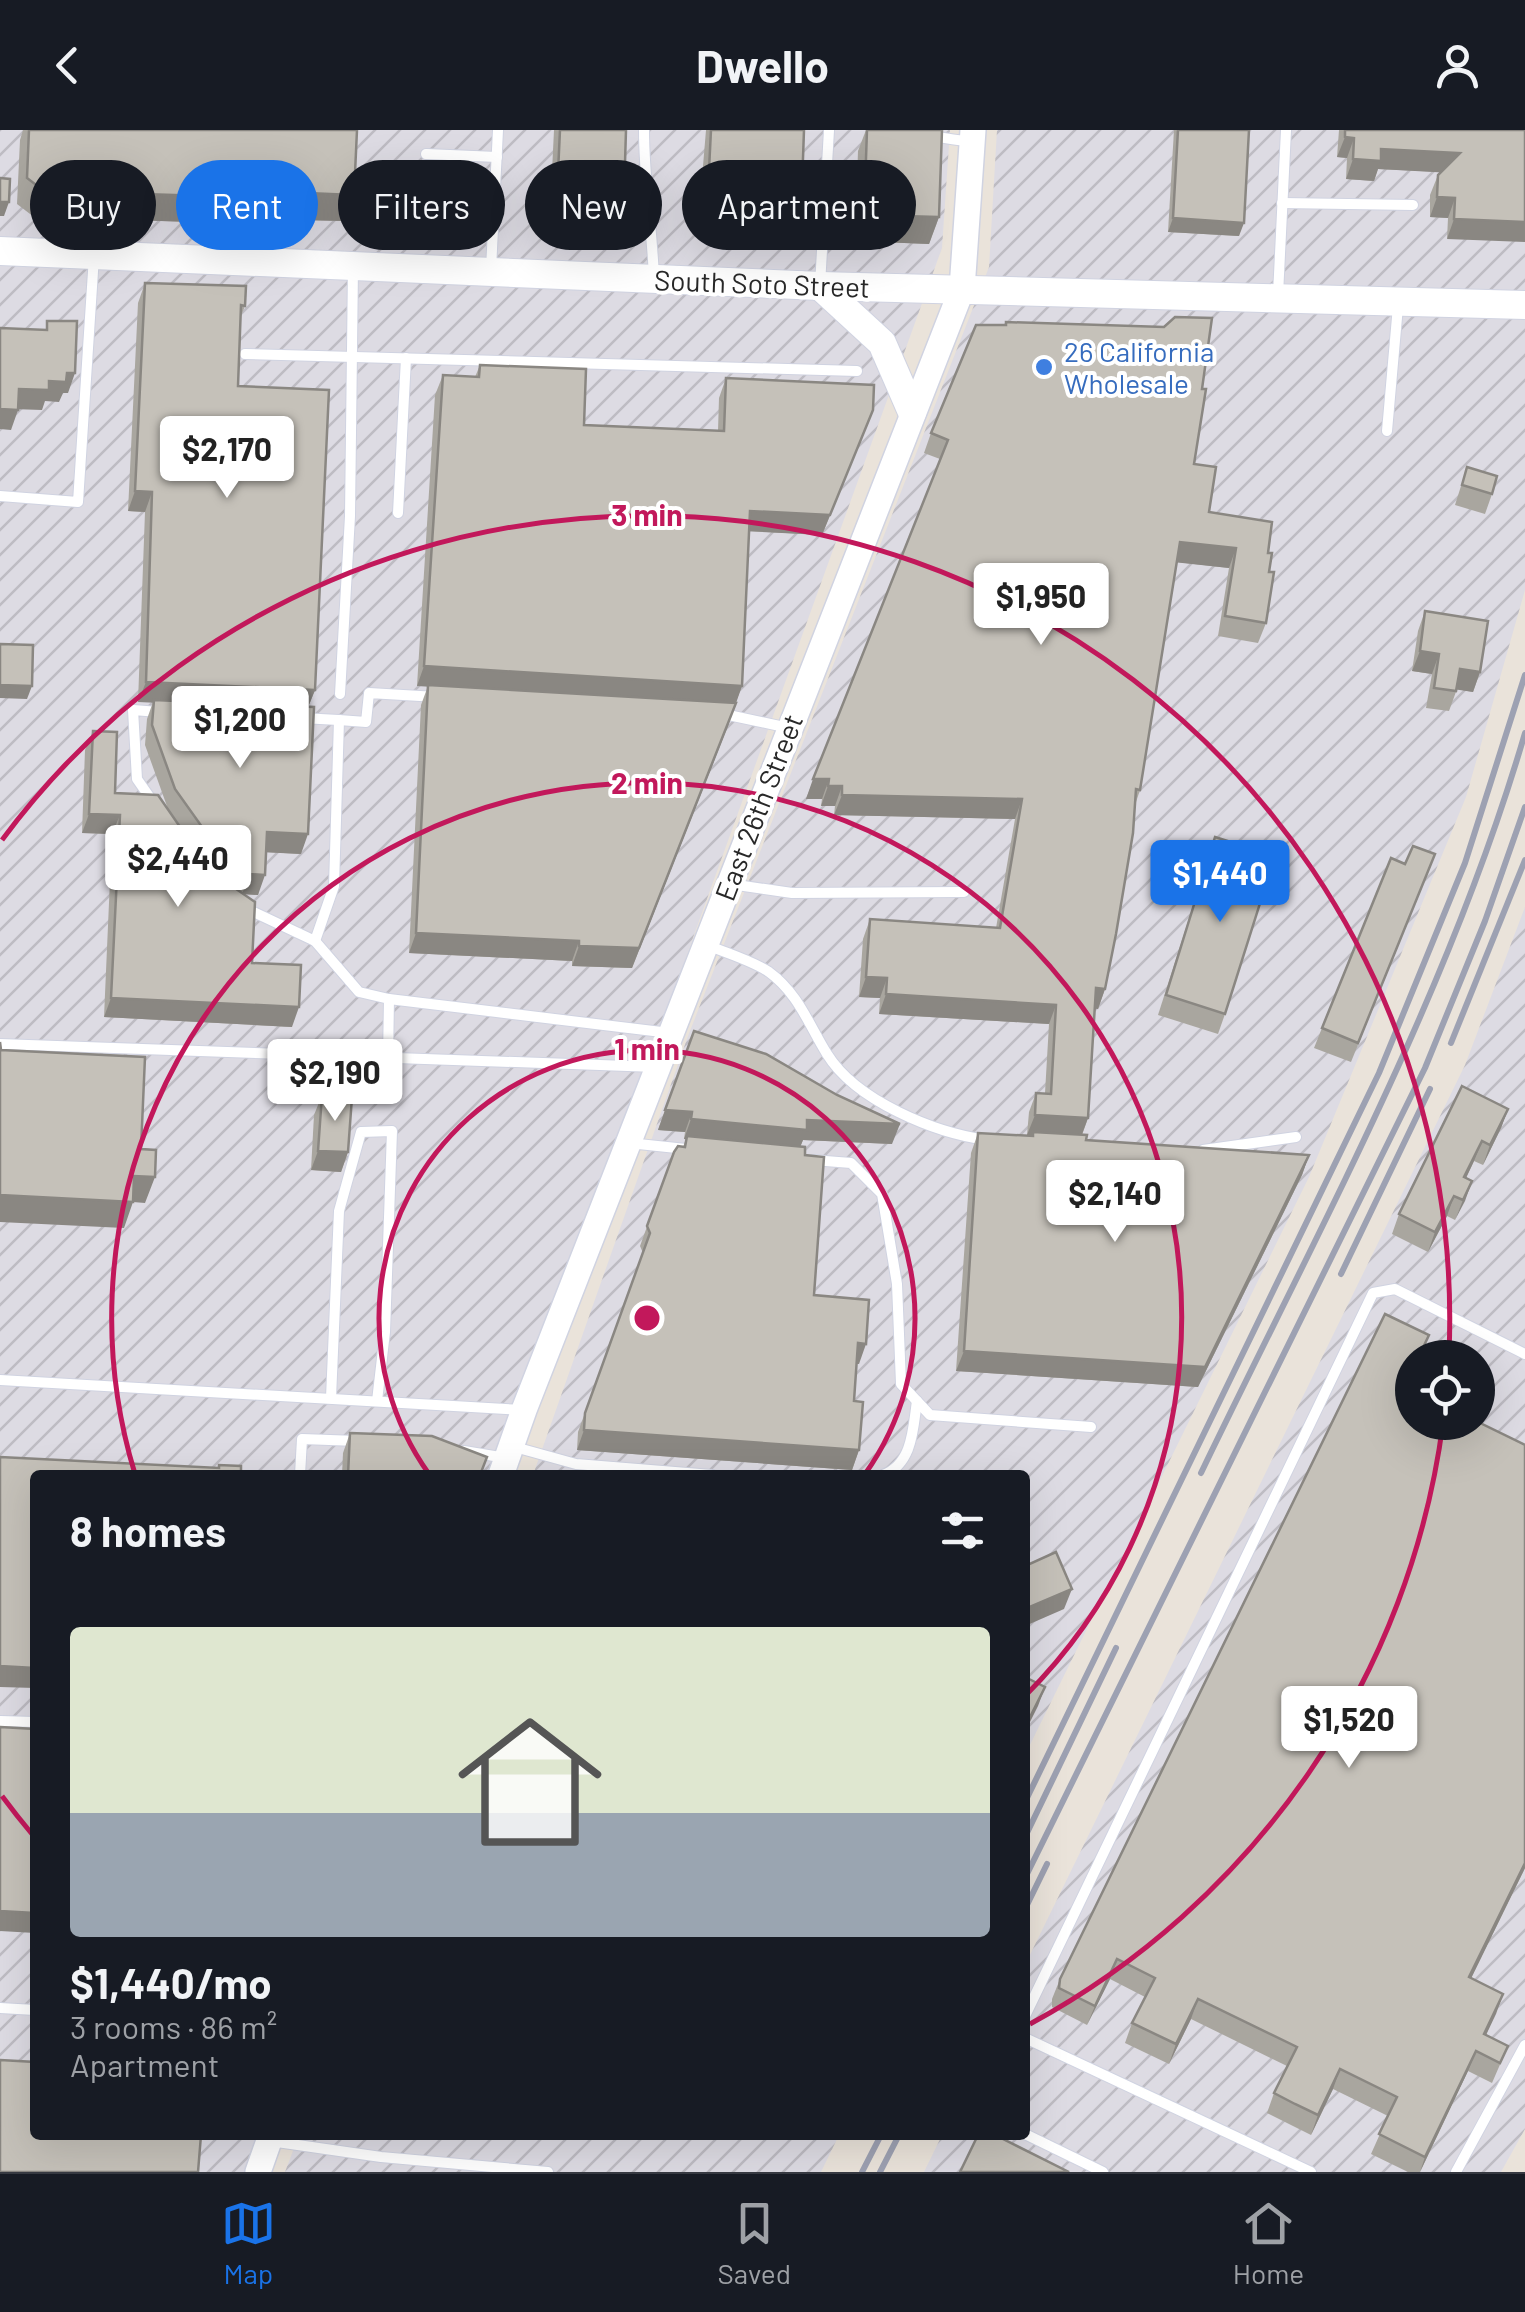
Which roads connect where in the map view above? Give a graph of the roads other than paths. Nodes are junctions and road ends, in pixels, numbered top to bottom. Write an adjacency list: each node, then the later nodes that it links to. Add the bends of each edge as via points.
1 (498, 130): 8 (lane)
2 (644, 130): 15 (lane)
3 (829, 130): 16 (lane)
4 (905, 130): 6 (lane, via 944,140)
5 (1286, 130): 9 (lane)
6 (973, 136): 17 (street, East 26th Street)
7 (426, 154): 8 (lane)
8 (496, 157): 14 (lane)
9 (1282, 203): 10 (lane); 18 (lane)
10 (1413, 206)
11 (0, 251): 12 (main road, South Soto Street)
12 (94, 255): 13 (main road, South Soto Street); 27 (lane, via 78,502)
13 (353, 266): 14 (main road, South Soto Street); 22 (lane)
14 (491, 272): 15 (main road, South Soto Street)
15 (654, 278): 16 (main road, South Soto Street)
16 (820, 286): 17 (main road, South Soto Street); 25 (main road, via 882,343)
17 (962, 289): 18 (main road, South Soto Street); 25 (street, East 26th Street)
18 (1278, 296): 19 (main road, South Soto Street)
19 (1398, 300): 20 (main road, South Soto Street); 26 (lane)
20 (1525, 305)
21 (245, 354): 22 (lane)
22 (351, 356): 23 (lane); 29 (lane)
23 (406, 358): 24 (lane); 28 (lane)
24 (857, 370)
25 (912, 412): 35 (street, East 26th Street)
26 (1387, 431)
27 (0, 496)
28 (398, 513)
29 (340, 694)
30 (446, 698): 34 (lane, via 369,693 366,722)
31 (170, 712): 36 (lane, via 133,710 138,779)
32 (713, 713): 35 (lane)
33 (283, 718): 34 (lane)
34 (339, 720): 40 (lane, via 334,886)
35 (789, 728): 37 (street, East 26th Street)
36 (158, 808)
37 (729, 884): 38 (lane, via 792,893); 41 (street, East 26th Street)
38 (964, 892)
39 (238, 902): 40 (lane)
40 (315, 942): 42 (lane, via 359,992)
41 (705, 944): 43 (street, East 26th Street); 48 (lane, via 768,971 794,996 829,1058 904,1117)
42 (389, 999): 43 (lane); 45 (lane)
43 (670, 1033): 46 (street, East 26th Street)
44 (0, 1044): 45 (lane)
45 (388, 1058): 46 (lane)
46 (657, 1067): 49 (street, East 26th Street)
47 (1296, 1137): 51 (lane)
48 (1000, 1142)
49 (628, 1143): 50 (lane); 58 (street, East 26th Street)
50 (697, 1150)
51 (1191, 1152)
52 (793, 1158): 57 (lane, via 850,1163 882,1194 897,1284 901,1384)
53 (1525, 1354): 68 (lane, via 1395,1289 1373,1292)
54 (0, 1380): 55 (lane)
55 (330, 1398): 56 (lane); 56 (lane, via 338,1211 362,1132 379,1130 392,1131)
56 (377, 1401): 58 (lane)
57 (917, 1401): 59 (lane, via 930,1414); 65 (lane, via 910,1448)
58 (524, 1410): 62 (street, East 26th Street)
59 (1091, 1428)
60 (375, 1442): 63 (lane, via 302,1438)
61 (449, 1448): 62 (lane)
62 (506, 1460): 64 (lane)
63 (300, 1470)
64 (650, 1470)
65 (894, 1470)
66 (0, 1721): 67 (lane)
67 (30, 1722)
68 (1030, 2006)
69 (0, 2008): 70 (lane)
70 (30, 2010)
71 (1030, 2040): 79 (lane)
72 (1525, 2045): 80 (lane)
73 (1030, 2136): 78 (lane)
74 (269, 2140): 76 (street)
75 (282, 2140): 77 (lane)
76 (258, 2172)
77 (548, 2172)
78 (1103, 2172)
79 (1312, 2172)
80 (1456, 2172)

